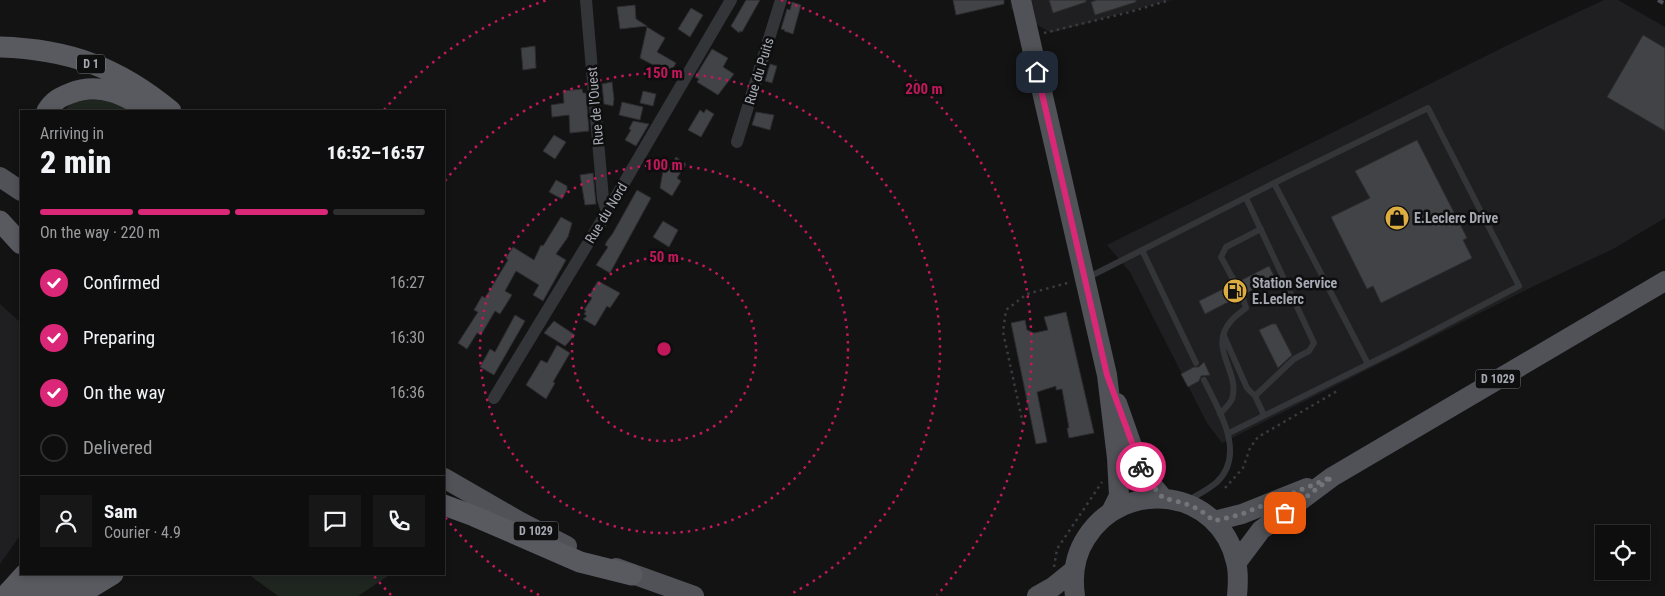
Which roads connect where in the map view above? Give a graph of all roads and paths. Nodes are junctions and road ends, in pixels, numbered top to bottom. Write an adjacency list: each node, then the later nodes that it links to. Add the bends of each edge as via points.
1 (586, 0): 16 (street, Rue de l'Ouest, via 603,199)
2 (731, 0): 16 (street, Rue du Nord)
3 (780, 0): 11 (street, Rue du Puits)
4 (1021, 0): 6 (main road)
5 (1170, 0): 6 (path, via 1051,33)
6 (1029, 34): 21 (main road)
7 (0, 47): 10 (highway, D 1, via 44,50 97,66 138,86)
8 (48, 110): 9 (highway, D 1, via 62,96 90,88 118,93)
9 (149, 110)
10 (170, 110)
11 (737, 142)
12 (0, 177): 14 (main road)
13 (1274, 183): 15 (lane); 25 (lane); 25 (lane, via 1428,108 1519,286)
14 (20, 190)
15 (1246, 198): 18 (lane); 20 (lane)
16 (607, 212): 29 (street, Rue du Nord)
17 (0, 221): 19 (highway)
18 (1261, 229): 23 (lane, via 1226,247 1222,257 1246,308 1230,321); 28 (lane, via 1314,343 1309,351 1294,359)
19 (20, 243)
20 (1142, 250): 21 (lane); 24 (lane)
21 (1085, 279): 26 (main road); 32 (path, via 1027,294 1006,310 1004,332)
22 (1665, 281): 34 (main road, D 1029)
23 (1223, 335): 28 (lane); 30 (lane, via 1223,355 1234,388 1232,400)
24 (1196, 363)
25 (1368, 364): 31 (lane)
26 (1107, 375): 37 (main road, via 1137,460 1146,478); 40 (main road, via 1119,496)
27 (1204, 380): 30 (lane)
28 (1255, 396): 31 (lane)
29 (494, 398)
30 (1220, 414): 33 (lane)
31 (1264, 415): 33 (lane)
32 (1024, 424)
33 (1229, 432): 38 (lane, via 1228,466 1207,490)
34 (1332, 477): 41 (main road, D 1029, via 1242,514); 42 (main road, D 1029, via 1261,530)
35 (445, 479): 48 (main road, D 1029, via 552,539)
36 (1102, 481): 49 (path, via 1057,549)
37 (1163, 498): 38 (main road); 40 (main road, via 1137,500)
38 (1184, 503): 41 (main road)
39 (445, 505): 48 (highway, via 580,562)
40 (1112, 510): 43 (main road, via 1094,526 1085,540)
41 (1214, 521): 42 (main road, via 1228,540)
42 (1237, 562): 56 (main road)
43 (1074, 570): 49 (main road); 55 (main road)
44 (24, 575): 50 (highway)
45 (55, 575): 51 (highway)
46 (78, 575): 52 (highway)
47 (111, 575): 53 (highway)
48 (632, 575): 54 (main road, D 1029)
49 (1045, 592)
50 (5, 596)
51 (26, 596)
52 (50, 596)
53 (78, 596)
54 (694, 596)
55 (1075, 596)
56 (1236, 596)

